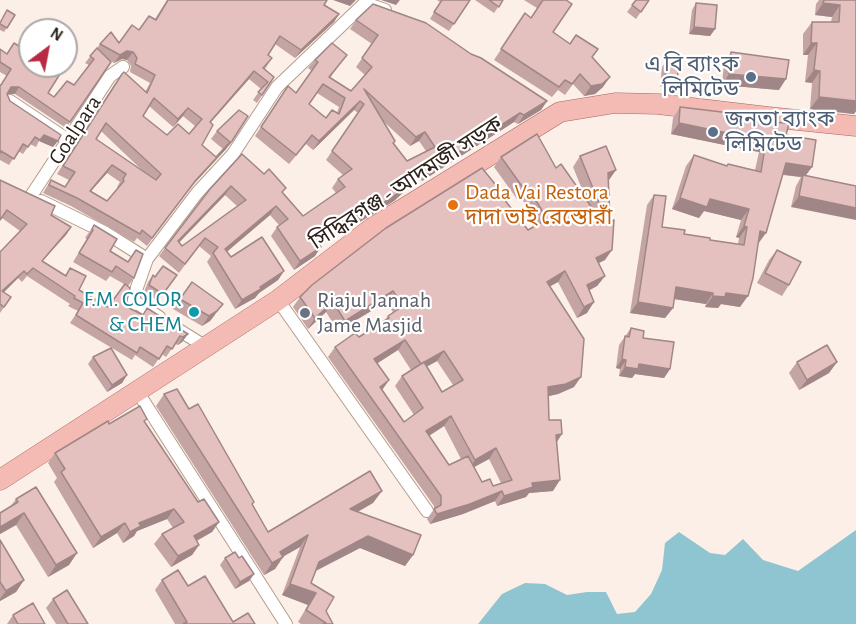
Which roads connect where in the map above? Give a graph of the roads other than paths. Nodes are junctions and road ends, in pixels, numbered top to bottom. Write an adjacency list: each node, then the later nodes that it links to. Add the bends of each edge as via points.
1 (394, 14): 6 (street, via 365,3 277,87 233,154)
2 (123, 67): 5 (street, Goalpara, via 110,76)
3 (10, 101): 5 (street)
4 (856, 126): 7 (main road, সিদ্ধিরগঞ্জ - আদমজী সড়ক, via 658,104 615,103 555,109 372,228)
5 (68, 140): 6 (street, Goalpara, via 26,194 105,233)
6 (147, 259): 8 (street, via 130,305)
7 (278, 300): 8 (main road, সিদ্ধিরগঞ্জ - আদমজী সড়ক); 11 (street)
8 (206, 347): 9 (main road, সিদ্ধিরগঞ্জ - আদমজী সড়ক)
9 (137, 391): 10 (main road, সিদ্ধিরগঞ্জ - আদমজী সড়ক); 12 (street)
10 (0, 480)
11 (427, 511)
12 (286, 624)

